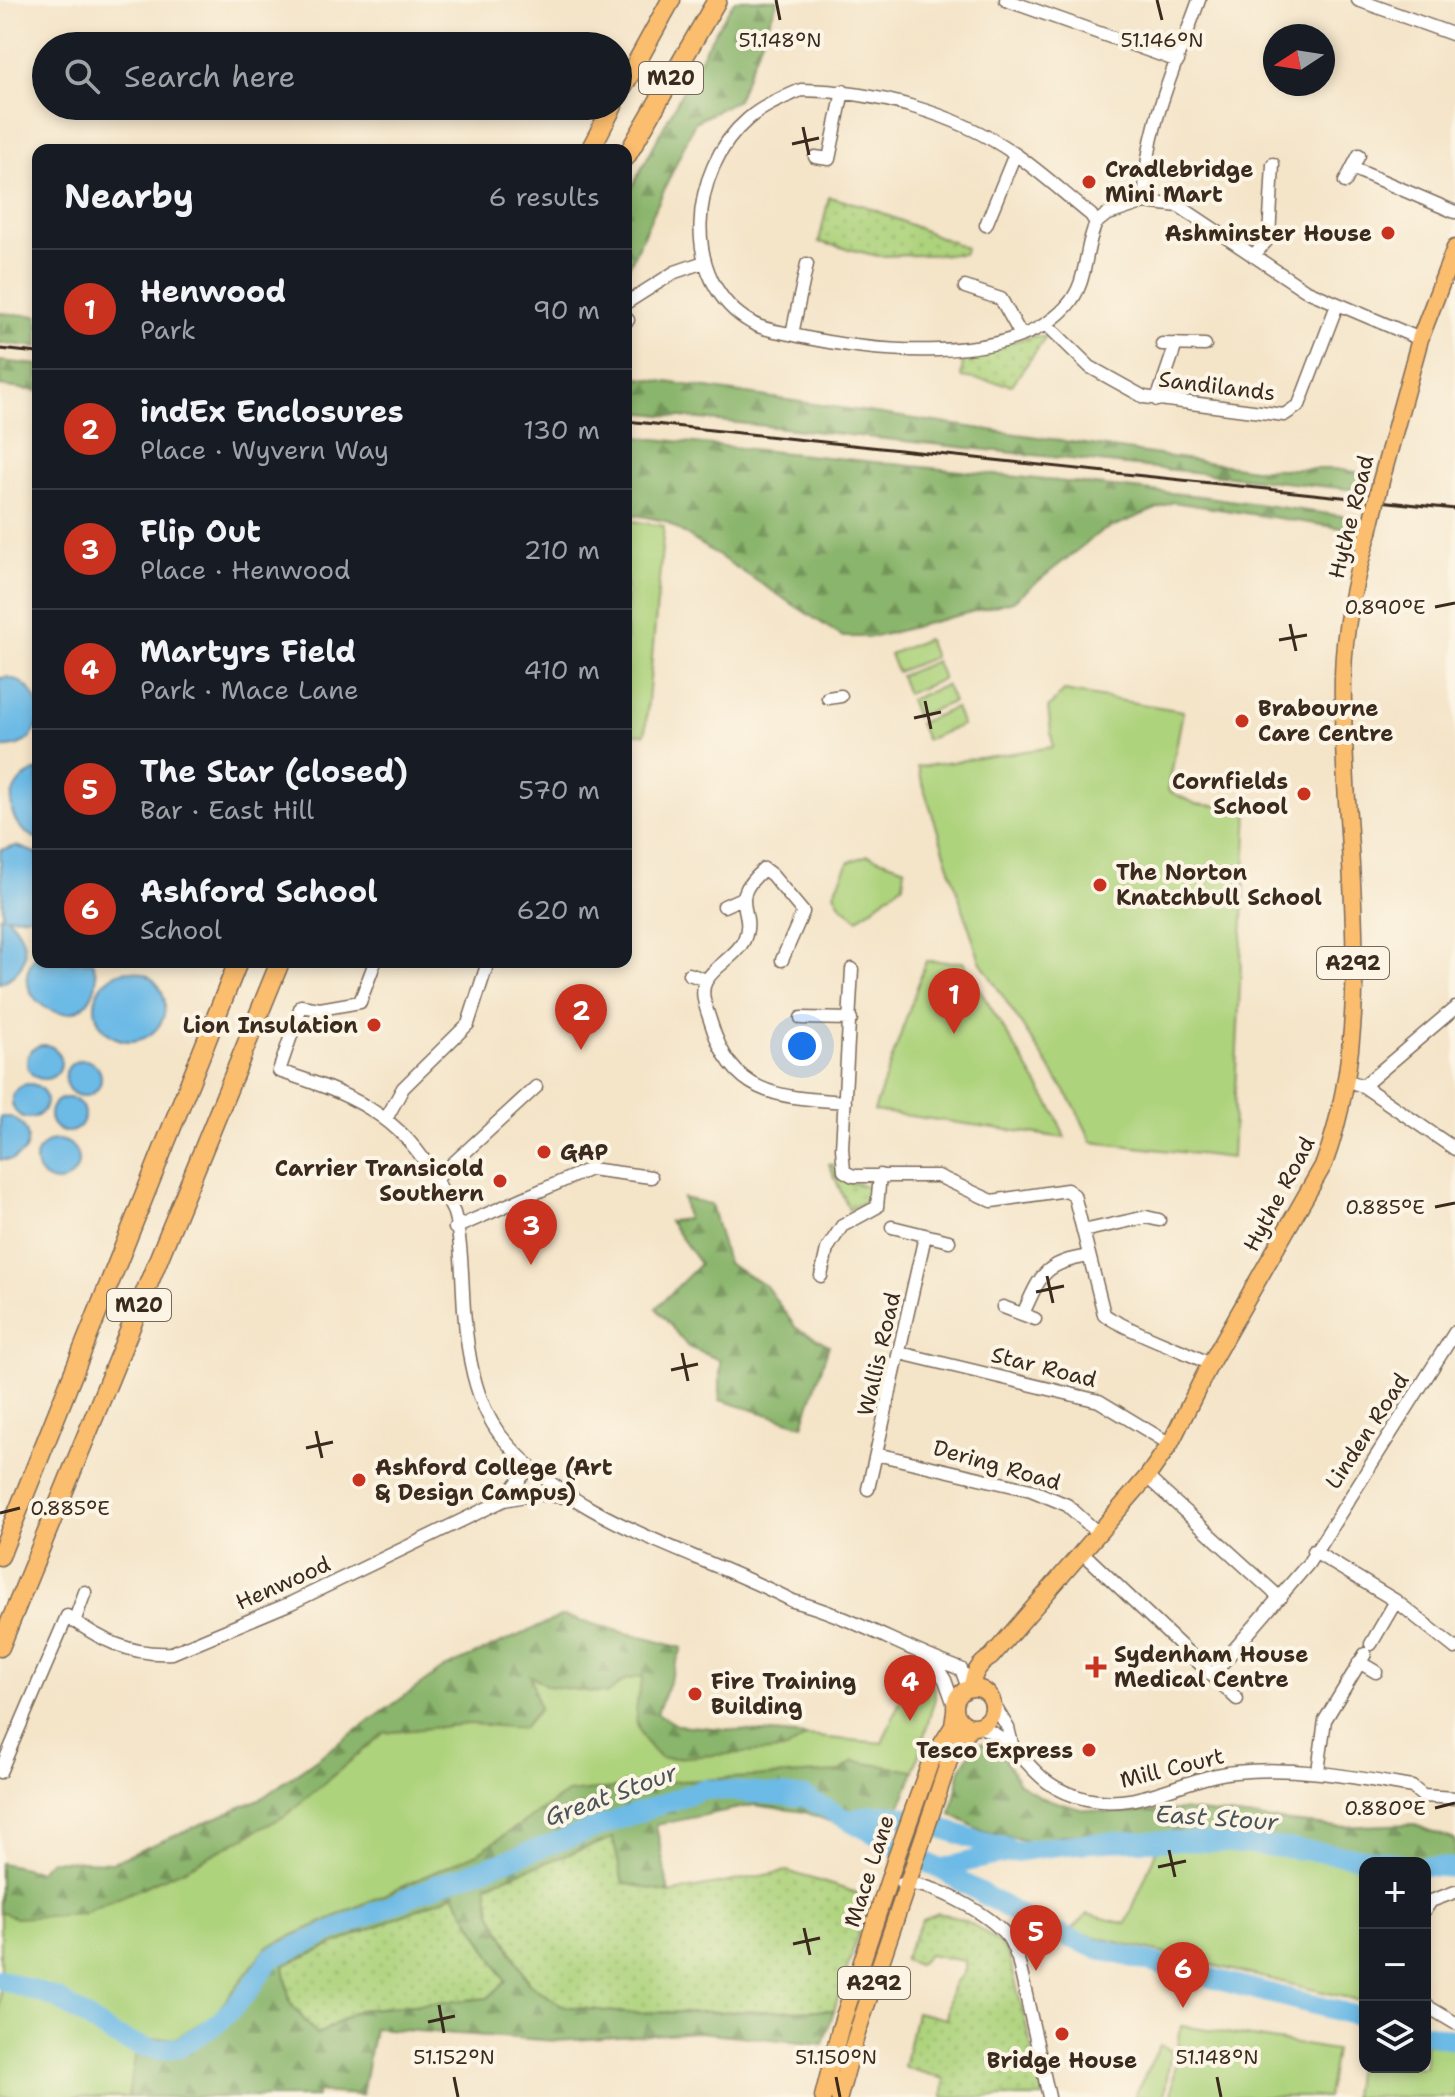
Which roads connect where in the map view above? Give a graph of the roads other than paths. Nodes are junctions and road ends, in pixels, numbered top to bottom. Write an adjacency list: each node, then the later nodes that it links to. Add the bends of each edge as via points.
1 (671, 0): 8 (highway, M20)
2 (717, 0): 12 (highway, M20)
3 (1006, 0): 7 (street)
4 (1199, 0): 7 (street)
5 (1358, 0): 6 (street)
6 (1455, 35)
7 (1178, 61): 19 (street, via 1145,160)
8 (632, 71)
9 (843, 91): 13 (street, via 934,114); 15 (street, via 829,159); 25 (street, via 801,90 760,110 740,127 705,192 700,231)
10 (606, 120): 11 (highway, M20)
11 (593, 144)
12 (632, 147)
13 (1015, 154): 21 (street); 22 (street, via 989,202)
14 (1359, 155): 17 (street)
15 (815, 157)
16 (1273, 164): 24 (street, via 1269,238)
17 (1352, 168): 18 (street); 20 (street)
18 (1345, 182)
19 (1145, 202): 21 (street); 24 (street, via 1179,206)
20 (1455, 212)
21 (1096, 223): 31 (street, via 1081,281 1069,304)
22 (986, 225)
23 (1455, 248): 27 (main road, Hythe Road / A292)
24 (1253, 256): 30 (street)
25 (704, 262): 29 (street, via 675,272); 32 (street, via 716,290 737,313 753,325)
26 (807, 264): 32 (street)
27 (1451, 270): 34 (main road, Hythe Road / A292)
28 (965, 287): 33 (street, via 983,285 1004,302)
29 (632, 299)
30 (1337, 305): 34 (street); 38 (street, Sandilands, via 1307,390 1293,412)
31 (1046, 324): 33 (street); 38 (street, Sandilands, via 1090,367 1131,392)
32 (792, 334): 33 (street, via 868,347 935,350)
33 (1021, 335)
34 (1420, 339): 54 (main road, Hythe Road / A292, bridge, via 1369,532 1343,672 1355,879)
35 (1162, 344): 36 (street)
36 (1176, 344): 37 (street); 38 (street)
37 (1205, 345)
38 (1157, 400)
39 (742, 898): 40 (street); 41 (street, via 764,869 803,912); 48 (street, via 747,925 743,942)
40 (724, 906)
41 (782, 960)
42 (236, 968): 87 (highway, M20)
43 (278, 968): 92 (highway, M20)
44 (373, 968): 58 (street, Henwood, via 360,1002 320,1009 301,1006 279,1071 332,1088)
45 (486, 968): 58 (street, via 468,1024 403,1088)
46 (852, 969): 51 (street)
47 (689, 974): 48 (street)
48 (706, 980): 52 (street, via 704,999)
49 (1455, 1008): 55 (street)
50 (801, 1018): 51 (street)
51 (851, 1019): 57 (street)
52 (724, 1053): 53 (street); 57 (street, via 738,1072 766,1093)
53 (711, 1060)
54 (1346, 1080): 55 (street); 76 (main road, Hythe Road / A292, via 1324,1164)
55 (1363, 1086): 59 (street)
56 (536, 1087): 62 (street)
57 (845, 1102): 60 (street, via 844,1171)
58 (386, 1119): 62 (street, Henwood, via 423,1155)
59 (1455, 1149)
60 (880, 1175): 66 (street, via 938,1176 992,1201 1067,1190 1074,1195); 70 (street, via 877,1207 847,1221)
61 (651, 1177): 65 (street, via 590,1169)
62 (436, 1179): 65 (street, Henwood, via 454,1214)
63 (1159, 1220): 66 (street, via 1146,1217)
64 (892, 1227): 67 (street)
65 (455, 1228): 79 (street, Henwood, via 466,1341 477,1386 499,1433)
66 (1083, 1231): 71 (street)
67 (925, 1236): 68 (street); 75 (street, Wallis Road)
68 (949, 1241)
69 (814, 1244): 70 (street)
70 (827, 1249): 72 (street)
71 (1089, 1256): 73 (street, via 1053,1264 1044,1272 1029,1317); 76 (street, via 1104,1314 1113,1323)
72 (821, 1276)
73 (1003, 1307)
74 (1455, 1332): 86 (street, Linden Road)
75 (900, 1353): 77 (street, Star Road, via 1099,1401); 78 (street, Wallis Road)
76 (1210, 1364): 77 (main road, Hythe Road / A292)
77 (1170, 1444): 80 (main road, Hythe Road / A292)
78 (876, 1454): 81 (street, Wallis Road); 84 (street, Dering Road, via 1031,1490 1067,1505)
79 (530, 1466): 82 (street, Henwood); 83 (street, Henwood)
80 (1147, 1477): 84 (main road, Hythe Road / A292); 89 (street)
81 (865, 1483)
82 (567, 1497): 83 (street, Henwood, via 536,1494); 96 (street, Henwood)
83 (504, 1500): 91 (street, Henwood, via 291,1603 172,1653 156,1655 117,1646)
84 (1098, 1533): 85 (main road, Hythe Road / A292)
85 (1081, 1551): 95 (main road, Hythe Road / A292); 99 (street)
86 (1313, 1551): 89 (street, Linden Road); 90 (street)
87 (0, 1556)
88 (85, 1592): 91 (street)
89 (1280, 1598): 99 (street, Linden Road)
90 (1396, 1601): 93 (street); 94 (street)
91 (74, 1622): 106 (street, via 67,1616)
92 (0, 1647)
93 (1455, 1648)
94 (1365, 1653): 98 (street); 105 (street, via 1325,1720)
95 (986, 1660): 97 (street); 100 (main road, Hythe Road / A292, via 973,1676)
96 (933, 1661): 97 (street, Henwood); 102 (street)
97 (961, 1669): 100 (street)
98 (1376, 1672)
99 (1213, 1674): 101 (street)
100 (980, 1693): 102 (main road, via 959,1694); 103 (main road, via 991,1715); 104 (street, Mill Court, via 1008,1728)
101 (1237, 1699)
102 (955, 1708): 103 (main road, via 961,1721); 109 (main road, Mace Lane / A292, via 953,1726 930,1763)
103 (974, 1726): 104 (street, Mill Court); 108 (main road, Mace Lane / A292, via 952,1752)
104 (1012, 1744): 105 (street, Mill Court, via 1033,1772 1056,1790 1110,1803 1235,1772)
105 (1318, 1771): 107 (street, Mill Court, via 1412,1787 1423,1796)
106 (0, 1772)
107 (1455, 1798)
108 (911, 1877): 109 (street); 115 (main road, Mace Lane / A292); 116 (street, via 985,1916 1009,1937)
109 (887, 1886): 114 (main road, Mace Lane / A292)
110 (1455, 1892): 111 (street)
111 (1431, 1901)
112 (1431, 2009): 113 (street)
113 (1455, 2023)
114 (823, 2097)
115 (839, 2097)
116 (1049, 2097)

